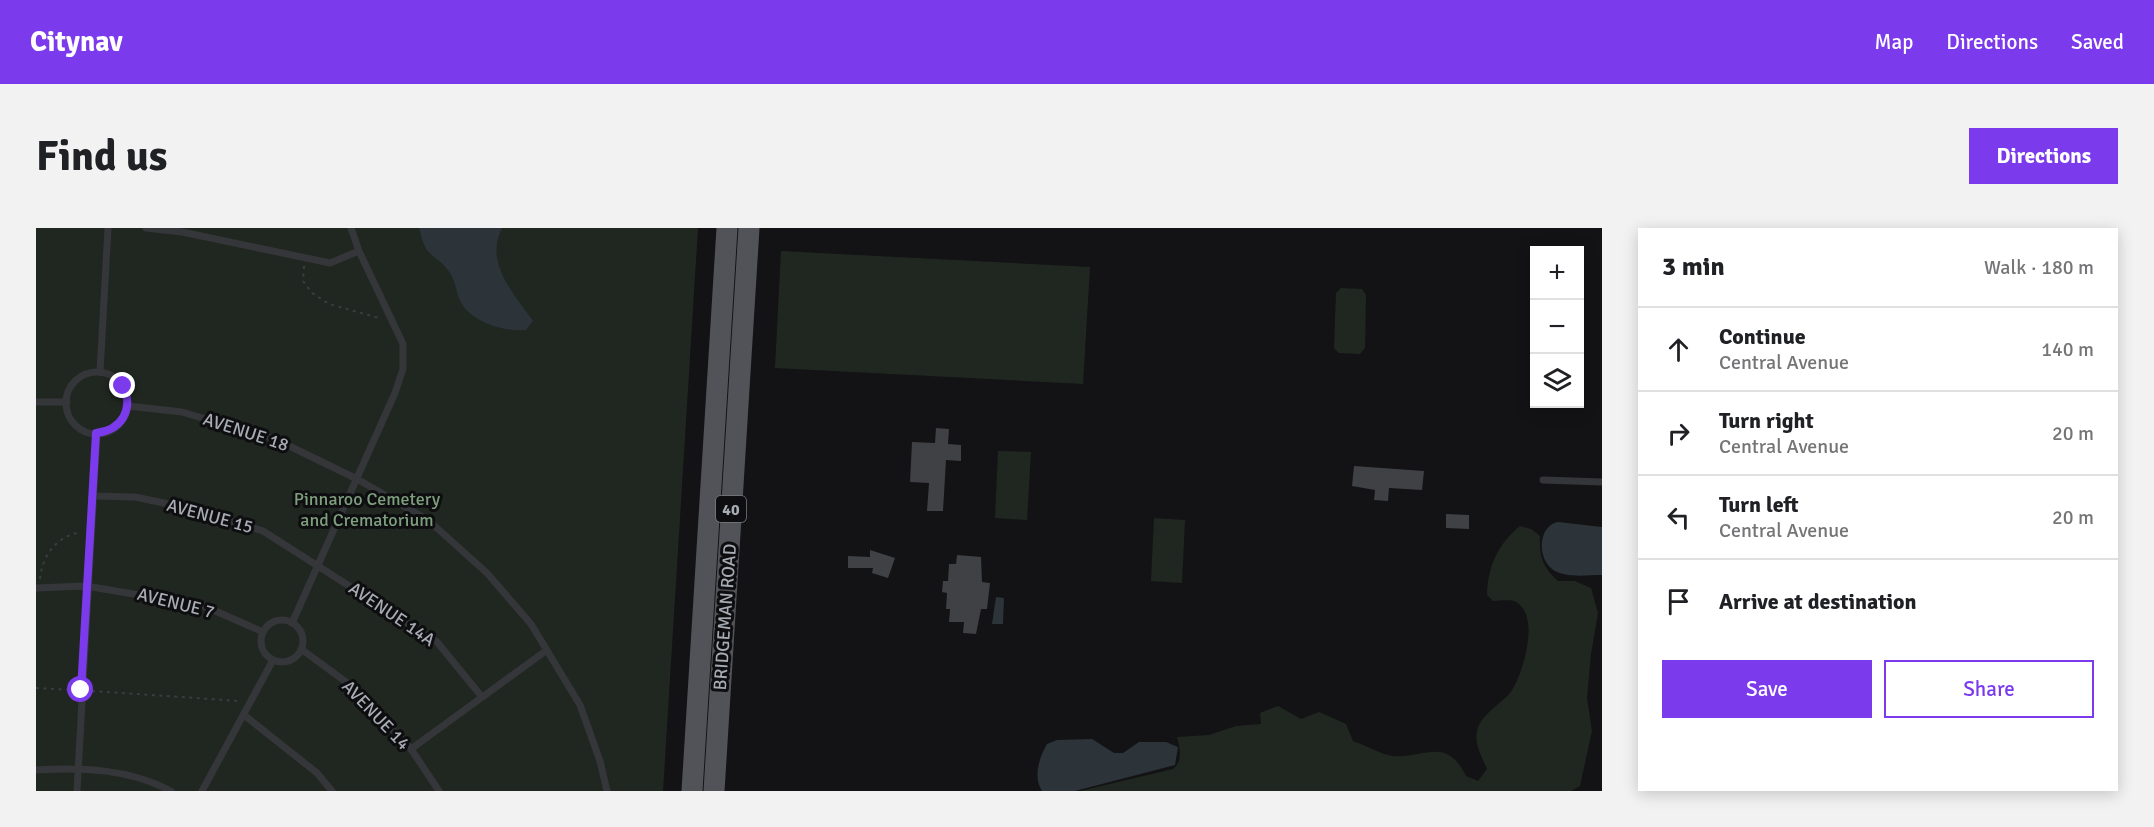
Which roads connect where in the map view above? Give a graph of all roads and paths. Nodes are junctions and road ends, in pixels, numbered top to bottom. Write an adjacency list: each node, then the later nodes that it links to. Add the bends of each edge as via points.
1 (108, 228): 9 (lane)
2 (146, 228): 7 (lane)
3 (351, 228): 6 (lane)
4 (727, 228): 41 (main road, BRIDGEMAN ROAD / 40)
5 (749, 228): 42 (main road, BRIDGEMAN ROAD / 40)
6 (359, 251): 7 (lane, via 330,263); 8 (lane)
7 (305, 257): 8 (path, via 303,281 312,293 329,304 375,319)
8 (391, 316): 14 (lane, via 403,344 403,369)
9 (100, 372): 11 (lane, via 79,378 72,385); 12 (lane, via 116,378 123,386)
10 (36, 402): 11 (lane)
11 (67, 402): 13 (lane, via 73,422)
12 (128, 406): 13 (lane, via 117,427); 14 (lane, AVENUE 18, via 182,412 278,440)
13 (96, 433): 17 (lane)
14 (357, 478): 19 (lane); 25 (lane, AVENUE 18, via 428,520 487,573 531,624)
15 (1543, 480): 16 (lane)
16 (1602, 482)
17 (92, 496): 18 (lane); 19 (lane, AVENUE 15, via 135,497 263,531)
18 (90, 531): 20 (lane); 21 (path, via 68,534 54,546 42,563)
19 (318, 564): 22 (lane); 29 (lane, AVENUE 14A, via 437,642)
20 (86, 586): 21 (lane, AVENUE 7); 23 (lane, AVENUE 7, via 204,606); 28 (lane)
21 (38, 588)
22 (292, 622): 23 (lane, via 273,622); 24 (lane, via 301,632)
23 (263, 632): 26 (lane, via 261,645)
24 (302, 649): 26 (lane, via 289,661); 32 (lane, AVENUE 14, via 353,687)
25 (547, 650): 29 (lane); 40 (lane, AVENUE 18, via 580,705)
26 (273, 660): 30 (lane)
27 (36, 688): 28 (path)
28 (81, 690): 30 (path); 33 (lane)
29 (482, 697): 32 (lane)
30 (251, 702): 31 (lane)
31 (244, 715): 37 (lane); 38 (lane, via 317,773)
32 (411, 749): 39 (lane, AVENUE 14)
33 (78, 768): 34 (lane); 35 (lane); 36 (lane, via 150,780)
34 (36, 770)
35 (77, 791)
36 (171, 791)
37 (202, 791)
38 (332, 791)
39 (439, 791)
40 (607, 791)
41 (692, 791)
42 (714, 791)

